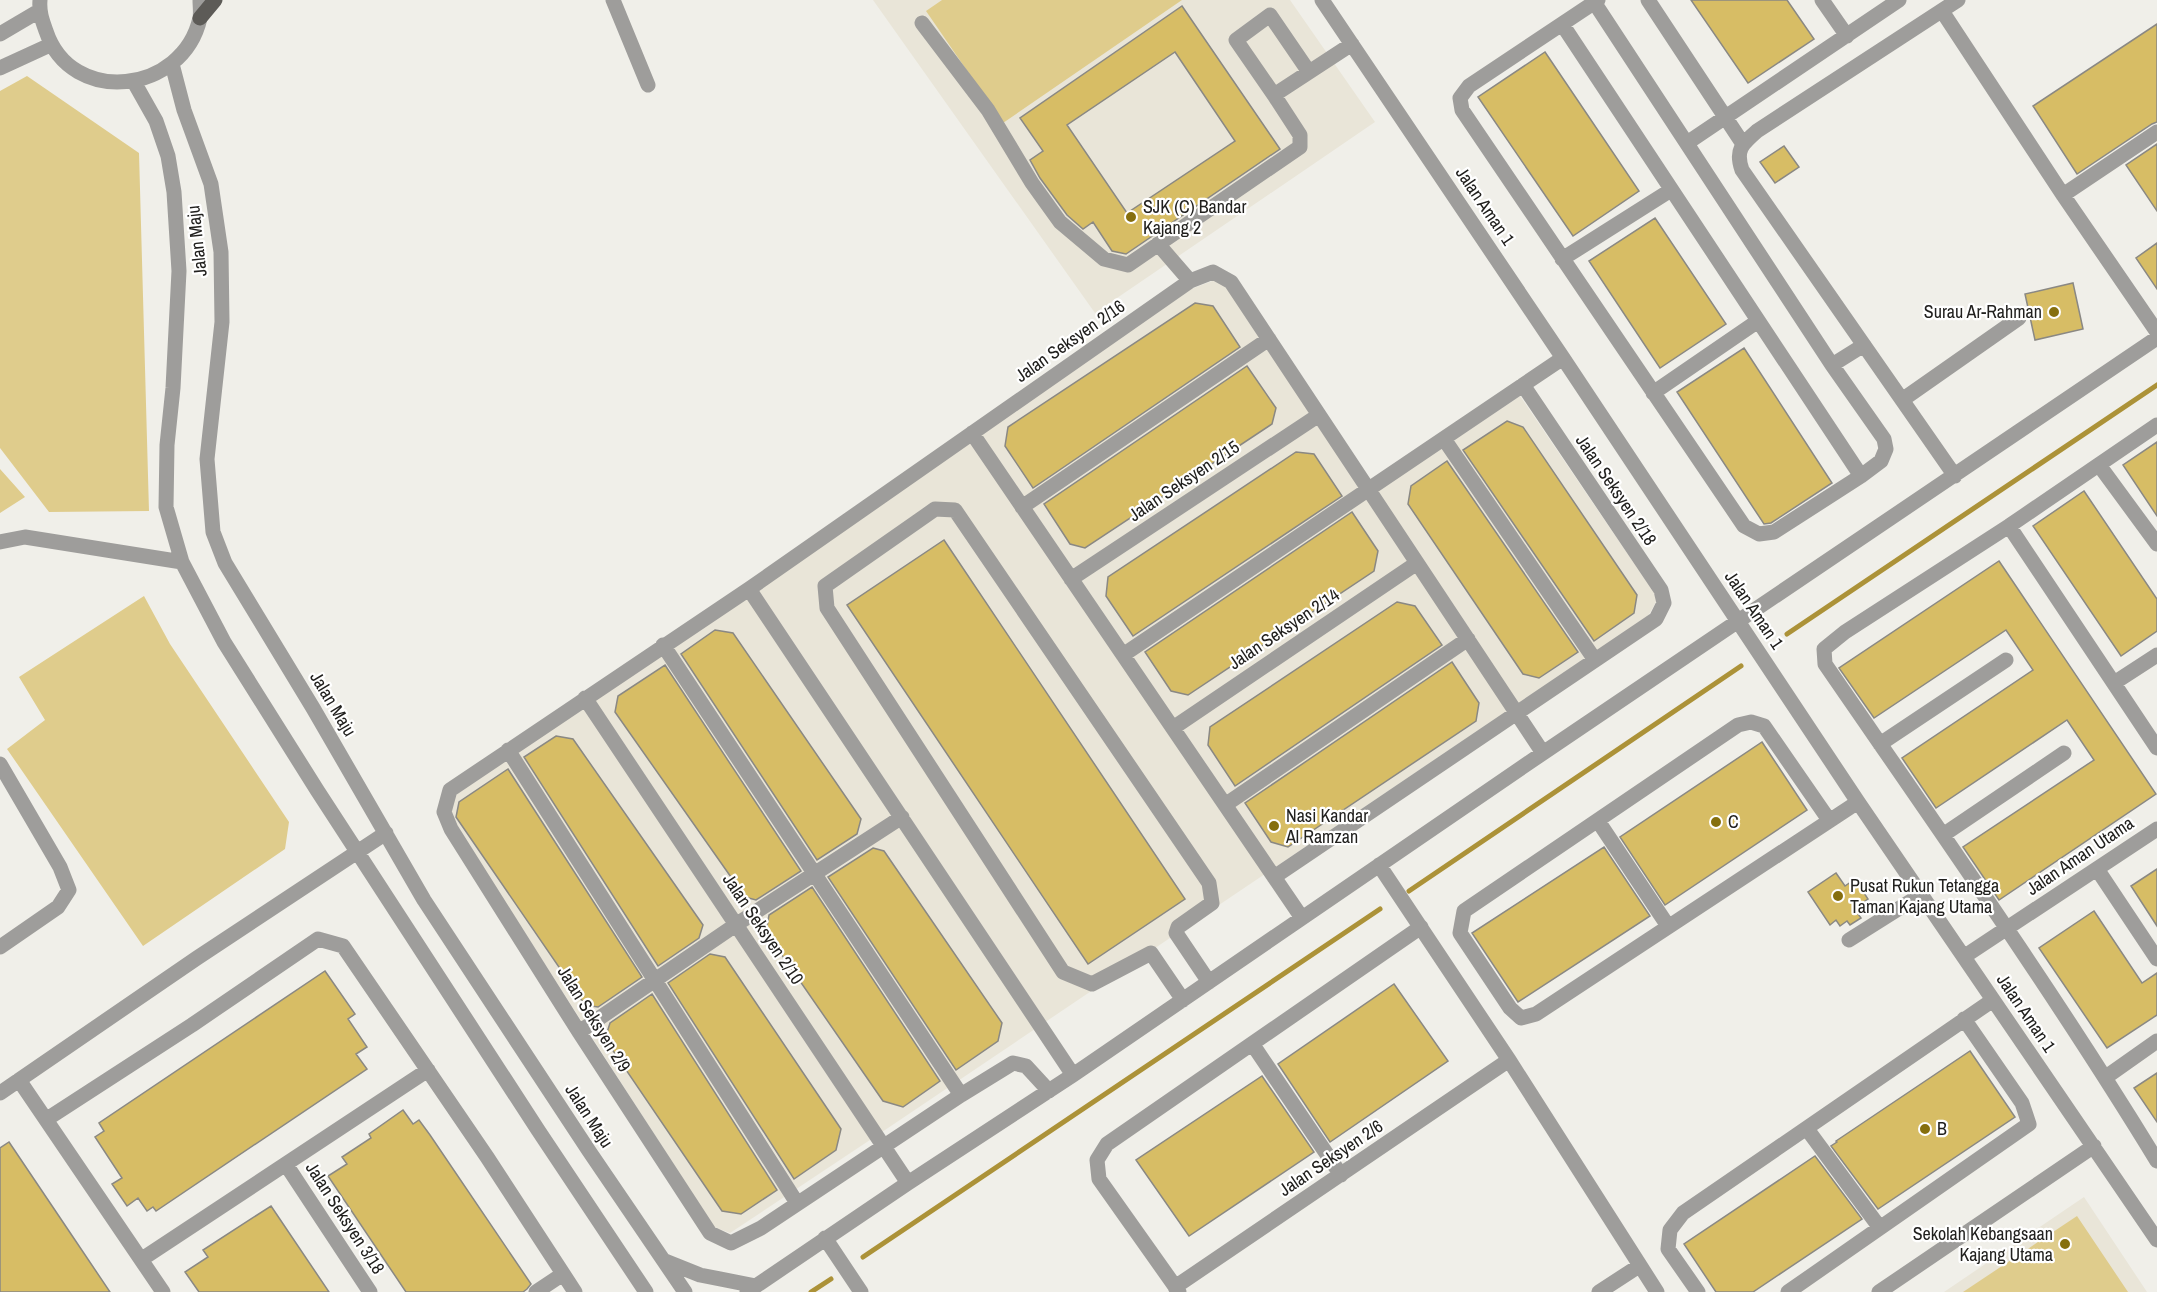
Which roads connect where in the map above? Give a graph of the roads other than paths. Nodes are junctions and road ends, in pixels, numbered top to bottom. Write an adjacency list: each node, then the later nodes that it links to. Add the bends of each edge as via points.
1 (200, 0): 13 (street)
2 (215, 0): 13 (main road)
3 (614, 0): 24 (street)
4 (1322, 0): 18 (street, Jalan Aman 1)
5 (1648, 0): 26 (street)
6 (1822, 0): 17 (street)
7 (1899, 0): 11 (street)
8 (1958, 0): 12 (street)
9 (1596, 1): 15 (street); 28 (street)
10 (39, 5): 16 (street); 19 (street)
11 (1880, 5): 17 (street)
12 (1942, 10): 29 (street); 31 (street)
13 (200, 18): 20 (street, via 190,43)
14 (922, 23): 32 (street, via 988,110 1048,206 1077,238 1104,259 1128,264)
15 (1562, 24): 30 (street); 33 (street, via 1468,86 1460,98 1462,110)
16 (0, 34)
17 (1847, 36): 26 (street)
18 (1352, 44): 22 (street); 41 (street, Jalan Aman 1)
19 (50, 45): 21 (street); 23 (street, via 75,70 93,79)
20 (172, 64): 23 (street); 86 (street, Jalan Maju, via 211,184 220,252 222,322 207,459 213,532 225,563)
21 (0, 68)
22 (1309, 72): 25 (street); 25 (street, via 1270,15 1236,39)
23 (134, 82): 58 (street, Jalan Maju, via 156,121 168,156 174,192 179,271 166,507)
24 (648, 85)
25 (1274, 95): 32 (street, via 1300,135 1300,147)
26 (1725, 116): 28 (street); 29 (street)
27 (2157, 132): 31 (street)
28 (1687, 143): 42 (street)
29 (1743, 144): 40 (street, via 1739,160 1742,170)
30 (1671, 190): 33 (street); 36 (street)
31 (2063, 195): 37 (street)
32 (1158, 244): 34 (street)
33 (1562, 259): 44 (street)
34 (1190, 281): 39 (street, via 1213,272 1231,282); 48 (street, Jalan Seksyen 2/16)
35 (2019, 318): 45 (street)
36 (1758, 321): 44 (street); 51 (street)
37 (2157, 332)
38 (2157, 338): 52 (street)
39 (1269, 339): 46 (street); 54 (street)
40 (1864, 345): 42 (street); 45 (street)
41 (1563, 358): 43 (street); 62 (street, Jalan Aman 1)
42 (1832, 365): 51 (street, via 1884,439 1886,449 1881,461)
43 (1523, 385): 49 (street); 67 (street, Jalan Seksyen 2/18, via 1661,590 1664,603 1656,619)
44 (1653, 393): 51 (street, via 1744,526 1759,534 1774,532)
45 (1902, 400): 52 (street)
46 (1319, 415): 53 (street); 60 (street, Jalan Seksyen 2/15)
47 (2157, 425): 50 (street)
48 (972, 433): 54 (street); 61 (street, Jalan Seksyen 2/16)
49 (1444, 439): 53 (street); 67 (street)
50 (2099, 465): 55 (street); 57 (street)
51 (1861, 476)
52 (1955, 476): 62 (street)
53 (1369, 490): 59 (street); 65 (street)
54 (1022, 507): 60 (street)
55 (2009, 526): 69 (street); 73 (street, via 1824,649 1825,664)
56 (0, 542): 58 (street, via 25,537)
57 (2157, 544)
58 (182, 562): 88 (street, Jalan Maju, via 224,642)
59 (1418, 563): 63 (street); 72 (street, Jalan Seksyen 2/14)
60 (1071, 579): 65 (street)
61 (749, 589): 64 (street, Jalan Seksyen 2/16); 82 (street)
62 (1739, 622): 76 (street); 80 (street, Jalan Aman 1)
63 (1468, 639): 71 (street); 81 (street)
64 (663, 645): 70 (street, Jalan Seksyen 2/16); 91 (street)
65 (1123, 655): 72 (street)
66 (2157, 655): 69 (street)
67 (1595, 660): 71 (street)
68 (2006, 660): 73 (street)
69 (2115, 683): 74 (street)
70 (585, 698): 75 (street, Jalan Seksyen 2/16); 95 (street, Jalan Seksyen 2/10)
71 (1516, 713): 76 (street); 92 (street)
72 (1173, 728): 81 (street)
73 (1880, 744): 87 (street)
74 (2157, 748)
75 (508, 750): 79 (street, Jalan Seksyen 2/16, via 450,790); 103 (street)
76 (1543, 753): 89 (street)
77 (2064, 753): 87 (street)
78 (0, 764): 100 (street, via 60,867 69,890 58,907)
79 (446, 801): 108 (street, Jalan Seksyen 2/9, via 444,812 452,829)
80 (1858, 802): 83 (street); 93 (street, Jalan Aman 1)
81 (1225, 805): 92 (street)
82 (902, 817): 91 (street); 113 (street)
83 (1829, 819): 84 (street, via 1764,726 1751,722 1738,725); 96 (street)
84 (1598, 821): 96 (street); 96 (street, via 1464,911 1460,933 1510,1008 1521,1018 1536,1014)
85 (2157, 829): 90 (street, Jalan Aman Utama)
86 (386, 833): 88 (street); 132 (street, Jalan Maju, via 424,900)
87 (1943, 835): 98 (street)
88 (357, 851): 115 (street); 137 (street, Jalan Maju)
89 (1379, 865): 94 (street); 97 (street)
90 (2097, 869): 98 (street, Jalan Aman Utama); 102 (street)
91 (813, 873): 95 (street); 118 (street)
92 (1274, 877): 94 (street)
93 (1922, 894): 99 (street); 101 (street, Jalan Aman 1)
94 (1302, 918): 104 (street)
95 (737, 924): 103 (street); 122 (street, Jalan Seksyen 2/10)
96 (1668, 926)
97 (1421, 927): 110 (street); 111 (street)
98 (2007, 928): 101 (street, Jalan Aman Utama); 114 (street)
99 (1849, 940)
100 (0, 947)
101 (1965, 956): 106 (street, Jalan Aman 1)
102 (2157, 959)
103 (654, 981): 108 (street); 127 (street)
104 (1209, 982): 105 (street); 105 (street, via 1176,933 1178,927 1212,903 1209,883 956,510 935,509 825,586 827,608 1063,972 1092,984 1151,953)
105 (1183, 1000): 113 (street)
106 (1993, 1000): 107 (street); 121 (street, Jalan Aman 1)
107 (1964, 1019): 120 (street); 128 (street, via 2022,1103 2029,1124)
108 (579, 1032): 127 (street, Jalan Seksyen 2/9, via 710,1233 731,1243)
109 (2157, 1041): 114 (street)
110 (1252, 1045): 125 (street); 136 (street, via 1107,1143 1097,1160 1098,1179)
111 (1509, 1060): 125 (street, Jalan Seksyen 2/6); 133 (street)
112 (428, 1070): 119 (street, via 343,946 318,939); 124 (street); 134 (street)
113 (1073, 1075): 116 (street)
114 (2106, 1077): 123 (street)
115 (19, 1080): 117 (street); 119 (street)
116 (1049, 1091): 118 (street, via 1026,1066 1013,1063); 126 (street)
117 (0, 1093)
118 (961, 1095): 122 (street)
119 (47, 1119): 131 (street)
120 (1807, 1129): 128 (street); 146 (street, via 1683,1214 1670,1230 1668,1249)
121 (2094, 1146): 130 (street, Jalan Aman 1); 148 (street)
122 (884, 1147): 126 (street, Jalan Seksyen 2/10); 127 (street)
123 (2157, 1161)
124 (287, 1166): 131 (street); 139 (street, Jalan Seksyen 3/18)
125 (1341, 1174): 136 (street, Jalan Seksyen 2/6)
126 (908, 1183): 129 (street)
127 (797, 1203)
128 (1880, 1228): 147 (street)
129 (825, 1238): 135 (street); 143 (street)
130 (2157, 1240)
131 (142, 1260): 138 (street)
132 (664, 1261): 135 (street); 142 (street, Jalan Maju)
133 (1639, 1266): 144 (street); 145 (street)
134 (563, 1274): 140 (street); 141 (street)
135 (750, 1290)
136 (1177, 1290)
137 (646, 1291)
138 (164, 1292)
139 (370, 1292)
140 (536, 1292)
141 (575, 1292)
142 (685, 1292)
143 (861, 1292)
144 (1599, 1292)
145 (1657, 1292)
146 (1698, 1292)
147 (1788, 1292)
148 (1879, 1292)

